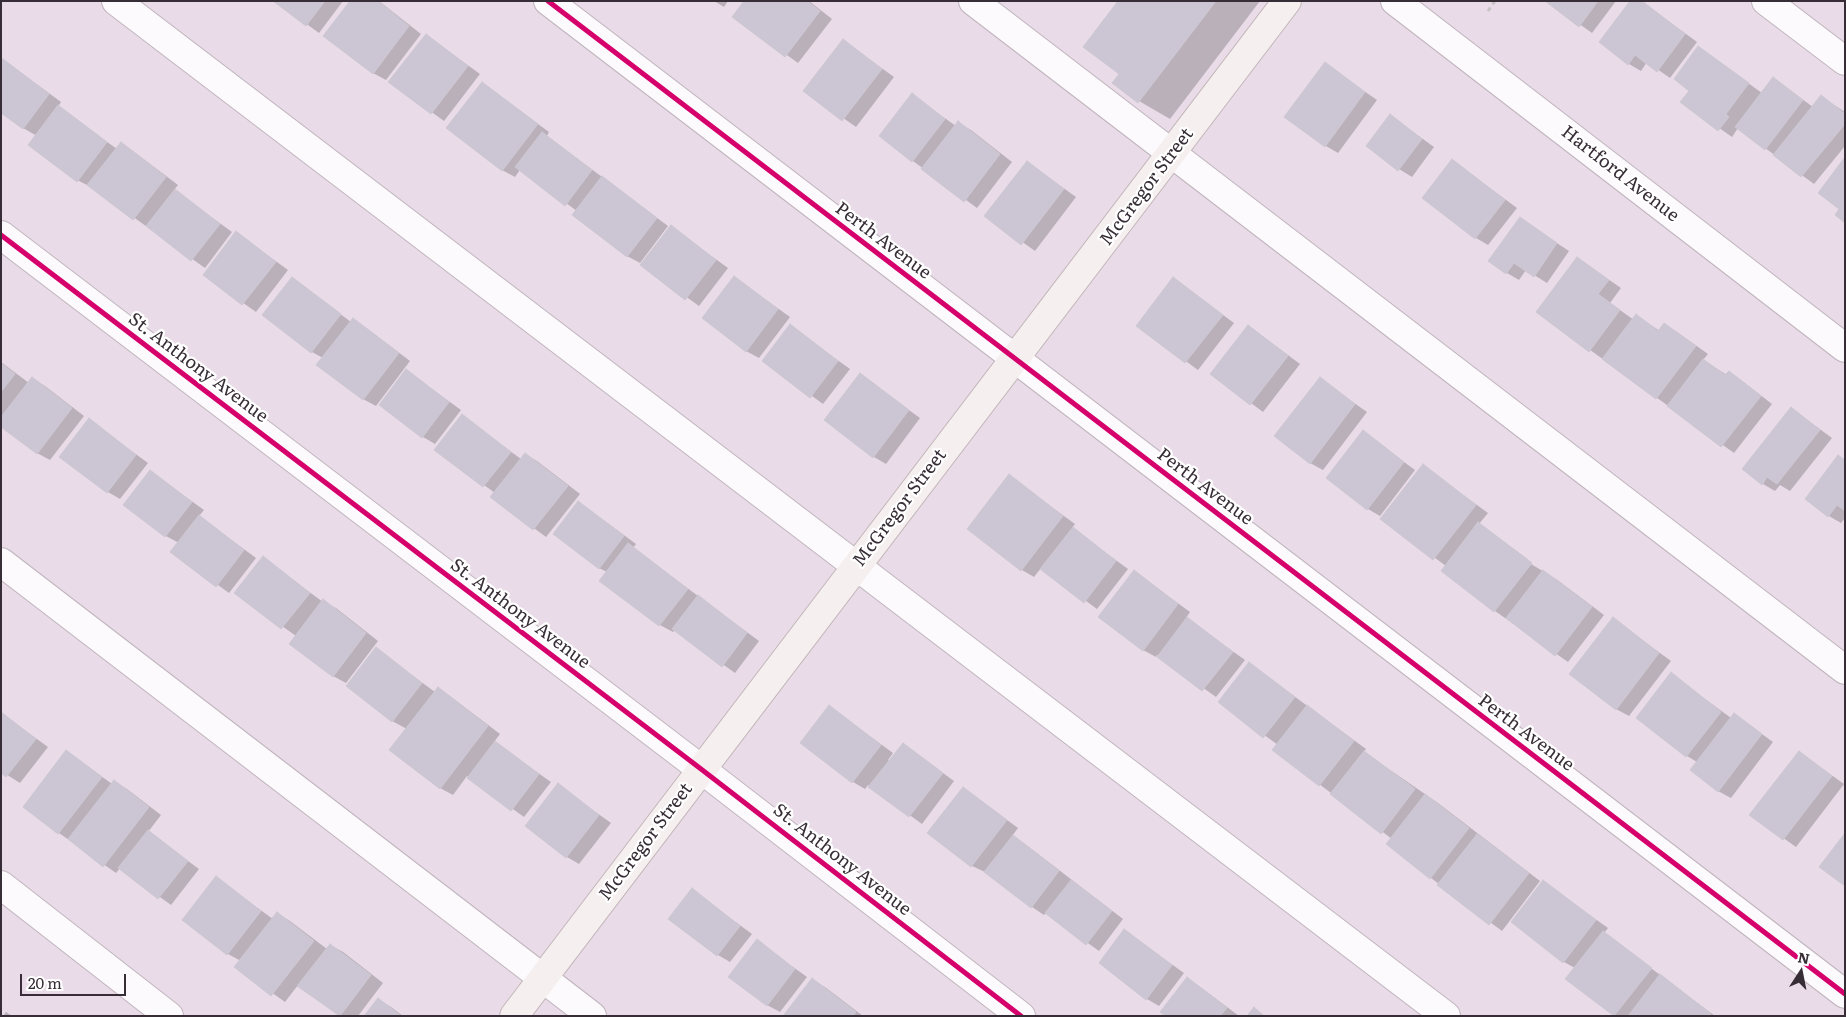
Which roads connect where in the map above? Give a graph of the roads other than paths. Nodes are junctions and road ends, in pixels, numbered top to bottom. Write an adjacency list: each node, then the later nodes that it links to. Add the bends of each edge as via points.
1 (116, 1): 13 (street)
2 (548, 1): 11 (street, Perth Avenue)
3 (973, 1): 8 (street)
4 (1287, 1): 8 (main road, McGregor Street)
5 (1395, 1): 10 (street, Hartford Avenue)
6 (1766, 1): 7 (street)
7 (1845, 61)
8 (1172, 154): 11 (main road, McGregor Street); 14 (street)
9 (1, 235): 15 (street, St. Anthony Avenue)
10 (1845, 348)
11 (1014, 358): 13 (main road, McGregor Street); 18 (street, Perth Avenue)
12 (1, 562): 17 (street)
13 (856, 566): 15 (main road, McGregor Street); 23 (street)
14 (1845, 670)
15 (701, 769): 17 (main road, McGregor Street); 22 (street, St. Anthony Avenue)
16 (1, 885): 19 (street)
17 (543, 977): 20 (main road, McGregor Street); 21 (street)
18 (1845, 994)
19 (169, 1016)
20 (514, 1016)
21 (592, 1016)
22 (1021, 1016)
23 (1446, 1016)

